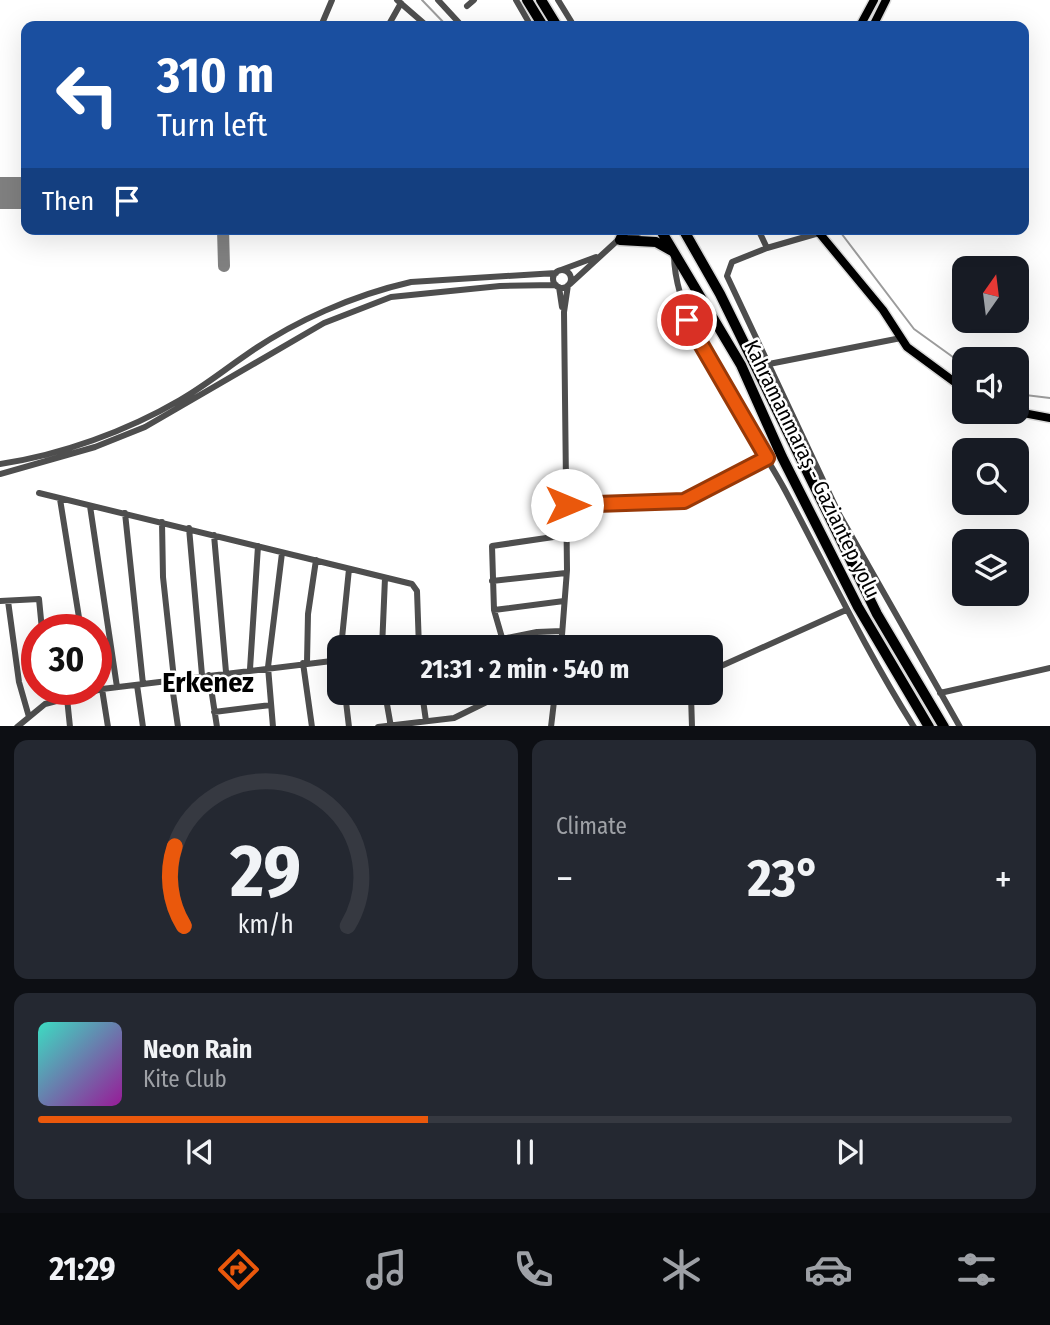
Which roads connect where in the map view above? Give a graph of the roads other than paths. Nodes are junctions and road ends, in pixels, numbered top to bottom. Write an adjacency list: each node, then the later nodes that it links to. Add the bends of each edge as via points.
1 (332, 0): 12 (street)
2 (438, 0): 15 (street)
3 (474, 0): 11 (street)
4 (516, 0): 16 (street)
5 (527, 0): 17 (highway)
6 (541, 0): 18 (highway)
7 (558, 0): 19 (street)
8 (874, 0): 20 (main road)
9 (886, 0): 21 (main road)
10 (399, 2): 13 (street); 14 (street)
11 (467, 6)
12 (323, 21)
13 (390, 21)
14 (420, 21)
15 (457, 21)
16 (528, 21)
17 (540, 21)
18 (554, 21)
19 (571, 21)
20 (863, 21)
21 (876, 21)
22 (624, 235): 29 (highway)
23 (633, 235): 29 (street)
24 (664, 235): 31 (highway, Kahramanmaraş - Gaziantep yolu)
25 (686, 235): 117 (highway, Kahramanmaraş - Gaziantep yolu, via 877,614)
26 (761, 235): 30 (street)
27 (805, 235): 30 (street)
28 (820, 235): 37 (main road)
29 (620, 240): 31 (highway, via 656,242); 32 (street)
30 (767, 248): 39 (street, via 732,262 726,272)
31 (674, 253): 44 (street, via 687,320); 116 (highway, Kahramanmaraş - Gaziantep yolu, via 741,365 858,607)
32 (598, 257): 33 (street); 34 (street)
33 (558, 271): 34 (street, via 570,275); 35 (street, via 554,277); 38 (street, via 390,287 319,314)
34 (569, 285): 35 (street); 36 (street)
35 (557, 286): 36 (street); 40 (street, via 462,288 391,297 334,318)
36 (564, 312): 49 (street)
37 (901, 338): 39 (street); 41 (main road)
38 (243, 357): 40 (street); 45 (street, via 142,421 73,446)
39 (769, 364): 88 (street, via 839,514)
40 (248, 365): 46 (street, via 187,406 145,427 95,447)
41 (952, 381)
42 (1029, 414): 43 (main road)
43 (1050, 418)
44 (767, 458): 49 (street, via 684,501); 66 (street)
45 (0, 464)
46 (0, 474)
47 (39, 493): 48 (street)
48 (60, 499): 50 (street); 68 (street)
49 (567, 505): 55 (street)
50 (90, 506): 51 (street); 86 (street)
51 (125, 513): 52 (street); 85 (street)
52 (162, 522): 53 (street); 84 (street)
53 (189, 528): 54 (street); 83 (street)
54 (214, 535): 56 (street); 82 (street)
55 (567, 535): 60 (street); 62 (street, via 492,546)
56 (258, 546): 57 (street); 81 (street)
57 (282, 552): 58 (street); 79 (street)
58 (316, 560): 59 (street); 77 (street)
59 (349, 569): 61 (street); 70 (street)
60 (566, 573): 62 (street); 64 (street)
61 (385, 578): 71 (street); 72 (street, via 412,584 417,591)
62 (492, 581): 65 (street)
63 (4, 601): 67 (street, via 39,599); 100 (street)
64 (564, 601): 65 (street); 69 (street)
65 (494, 610): 73 (street)
66 (846, 610): 78 (street); 115 (street)
67 (40, 614)
68 (78, 614)
69 (562, 631): 74 (street); 75 (street)
70 (342, 635)
71 (383, 635)
72 (419, 635)
73 (501, 635)
74 (522, 635)
75 (562, 635)
76 (327, 661): 77 (street)
77 (305, 663): 79 (street); 109 (street)
78 (723, 665)
79 (268, 667): 81 (street); 92 (street)
80 (1050, 668): 88 (street)
81 (250, 669): 82 (street)
82 (226, 673): 83 (street)
83 (205, 675): 84 (street); 99 (street)
84 (173, 679): 85 (street); 106 (street)
85 (140, 684): 86 (street); 105 (street)
86 (117, 687): 87 (street)
87 (112, 688)
88 (940, 693): 118 (street)
89 (44, 705): 100 (street)
90 (68, 705): 103 (street)
91 (105, 705): 104 (street)
92 (271, 705): 99 (street); 108 (street)
93 (346, 705): 110 (street)
94 (387, 705): 112 (street)
95 (424, 705): 101 (street)
96 (481, 705): 101 (street, via 454,718)
97 (554, 705): 113 (street)
98 (691, 705): 114 (street)
99 (214, 712): 107 (street)
100 (29, 718): 102 (street)
101 (426, 722): 112 (street)
102 (17, 726)
103 (70, 726)
104 (108, 726)
105 (143, 726)
106 (178, 726)
107 (216, 726)
108 (273, 726)
109 (312, 726)
110 (349, 726)
111 (378, 726): 112 (street)
112 (391, 726)
113 (551, 726)
114 (692, 726)
115 (914, 726)
116 (929, 726)
117 (944, 726)
118 (960, 726)

